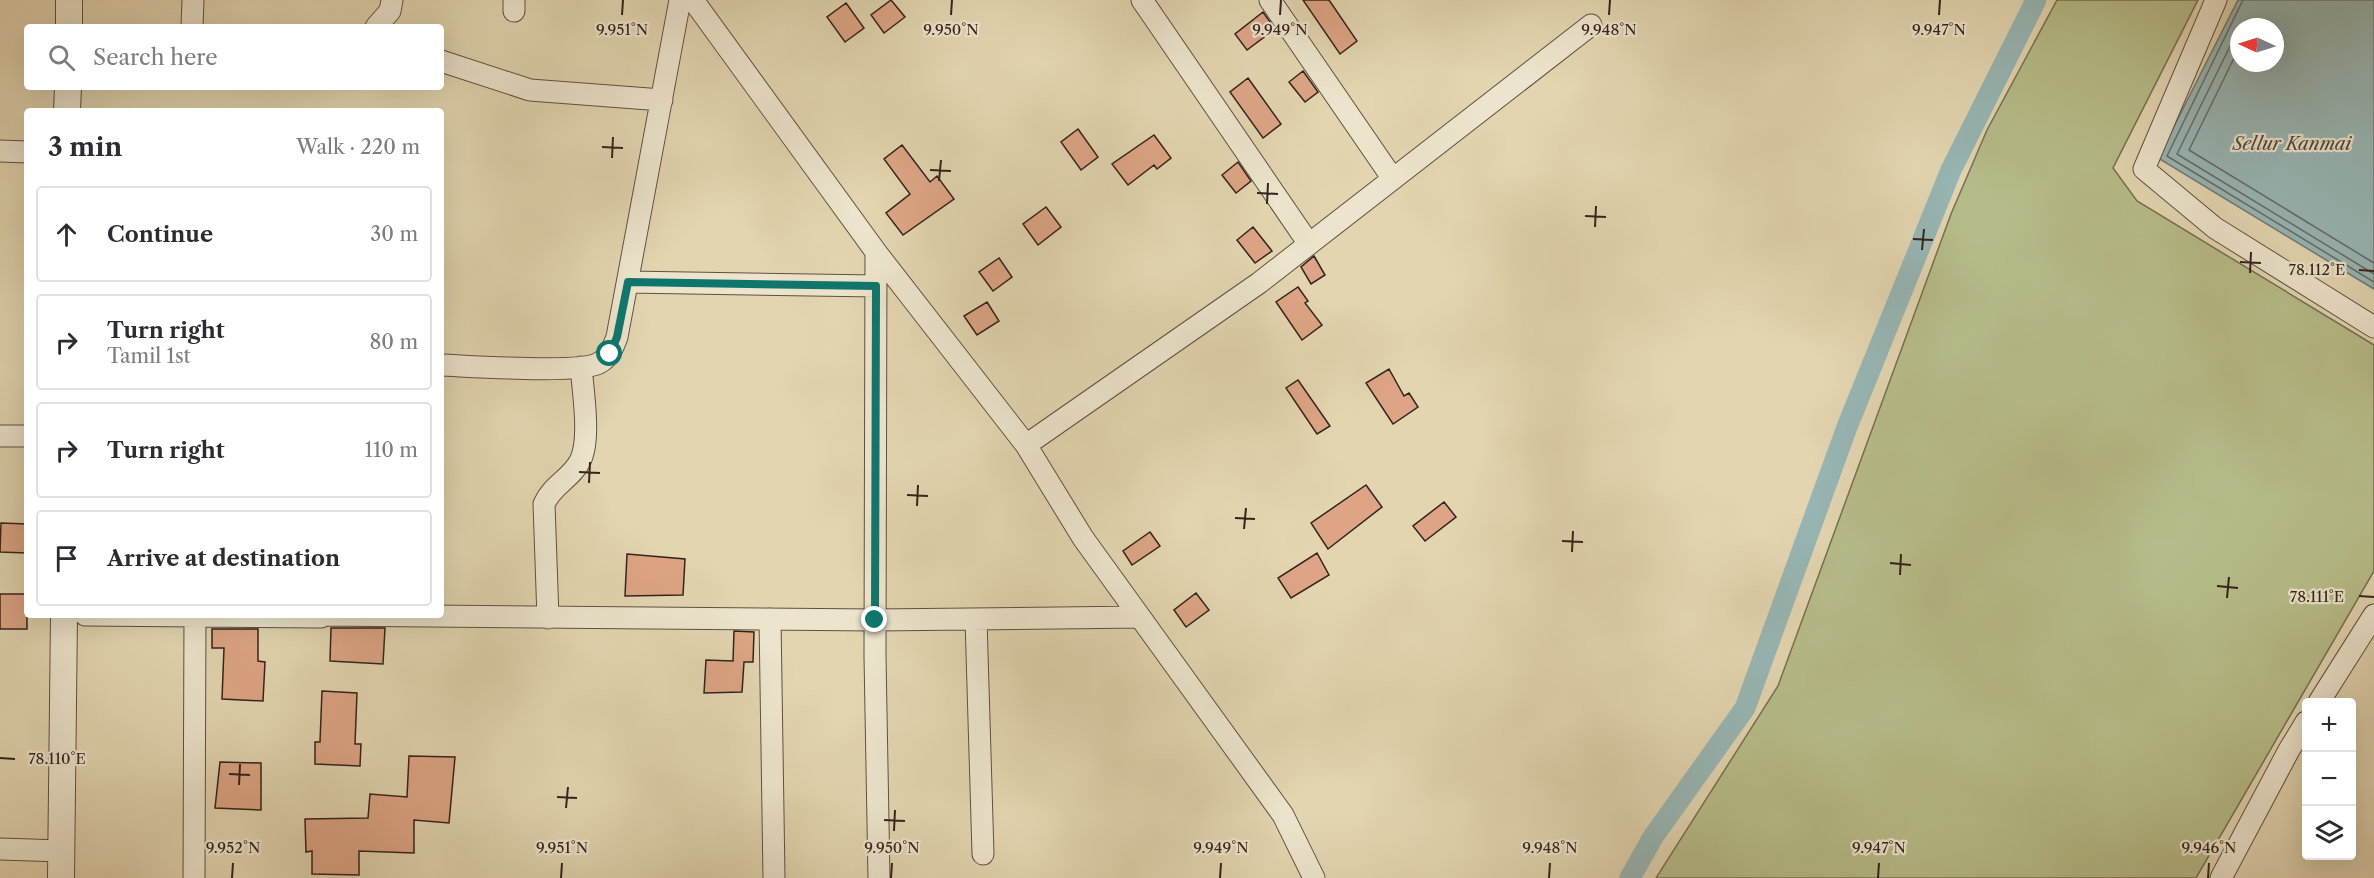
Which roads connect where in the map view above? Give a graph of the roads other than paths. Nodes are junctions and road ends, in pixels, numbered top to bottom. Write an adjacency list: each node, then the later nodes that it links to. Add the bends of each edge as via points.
1 (69, 0): 9 (street)
2 (193, 0): 10 (street)
3 (392, 0): 11 (street, via 390,11)
4 (680, 0): 15 (street)
5 (693, 0): 21 (street)
6 (1142, 0): 20 (street)
7 (1270, 0): 19 (street)
8 (2216, 0): 24 (street, via 2144,169 2215,228)
9 (69, 24)
10 (192, 24)
11 (379, 24)
12 (1591, 25): 19 (street)
13 (444, 62): 15 (street, via 530,90)
14 (68, 90): 16 (street)
15 (662, 100): 22 (street)
16 (67, 108)
17 (0, 151): 18 (street)
18 (24, 152)
19 (1393, 179): 20 (street)
20 (1309, 244): 29 (street)
21 (876, 252): 23 (street); 29 (street)
22 (628, 282): 23 (street); 26 (street, via 610,354 598,364)
23 (876, 286): 38 (street)
24 (2374, 327)
25 (444, 365): 26 (street)
26 (581, 367): 35 (street, via 585,447 580,462 549,492 544,504)
27 (0, 436): 28 (street)
28 (24, 436)
29 (1026, 445): 32 (street, via 1083,538)
30 (2374, 615): 39 (street)
31 (444, 617): 35 (street)
32 (1140, 617): 37 (street); 48 (street, via 1283,815)
33 (63, 618): 42 (street)
34 (195, 618): 45 (street)
35 (548, 618): 36 (street)
36 (770, 619): 38 (street); 46 (street)
37 (976, 619): 38 (street); 43 (street)
38 (875, 620): 47 (street)
39 (2322, 698)
40 (2302, 730): 49 (street)
41 (0, 849): 42 (street)
42 (62, 851): 44 (street)
43 (983, 854)
44 (62, 878)
45 (194, 878)
46 (774, 878)
47 (879, 878)
48 (1314, 878)
49 (2221, 878)

